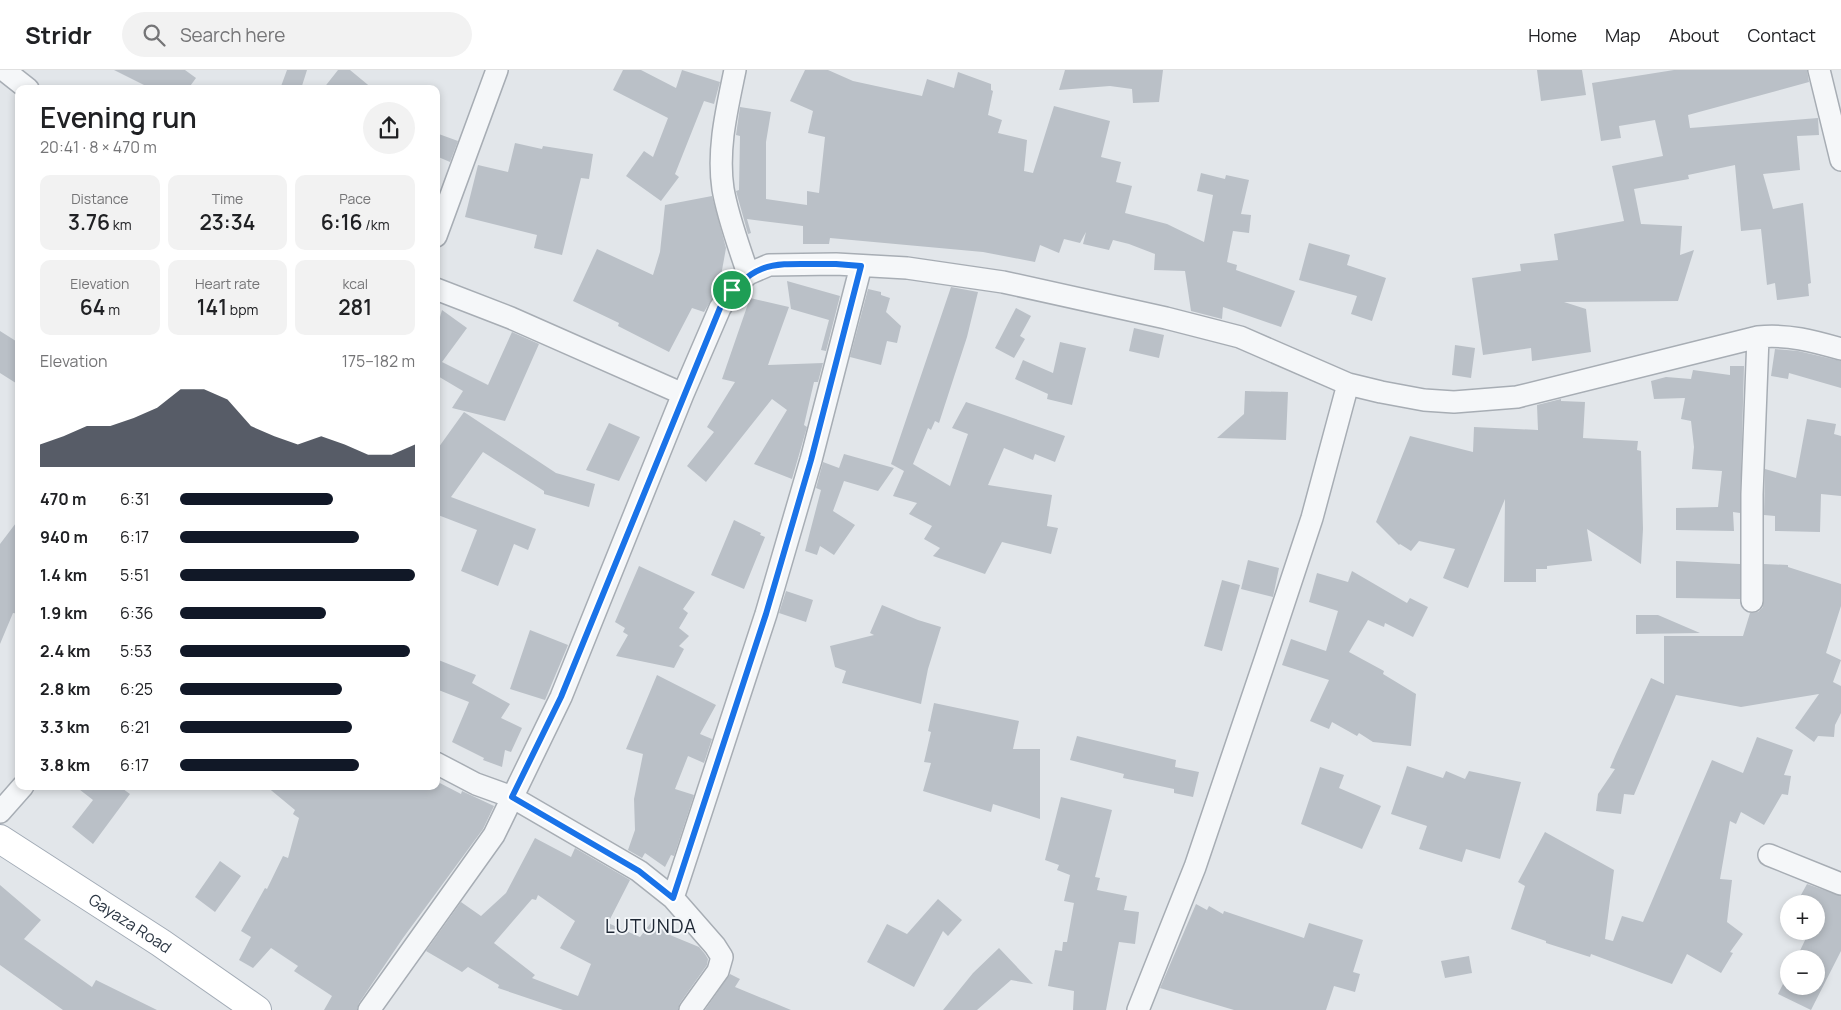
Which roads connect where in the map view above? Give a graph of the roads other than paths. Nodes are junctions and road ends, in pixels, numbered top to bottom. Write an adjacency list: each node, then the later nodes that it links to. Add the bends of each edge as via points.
1 (4, 70): 5 (street)
2 (497, 70): 7 (street)
3 (735, 70): 9 (street, via 722,132 721,163 730,218)
4 (1819, 70): 6 (street)
5 (23, 85)
6 (1841, 160)
7 (440, 225)
8 (861, 266): 9 (street, via 769,265); 13 (street, via 907,268 1003,282 1166,318 1240,337); 23 (street, via 811,460 766,614)
9 (748, 274): 14 (street, via 720,308)
10 (440, 291): 14 (street, via 511,318)
11 (1758, 337): 12 (street, via 1797,337); 13 (street, via 1526,395 1482,401 1424,400); 15 (street)
12 (1841, 349)
13 (1348, 384): 27 (street, via 1312,518 1257,685 1195,867)
14 (683, 394): 18 (street, via 561,697)
15 (1752, 601)
16 (440, 765): 18 (street, via 476,784)
17 (20, 790): 19 (street)
18 (512, 797): 23 (street, via 639,871); 25 (street, via 494,835)
19 (0, 812)
20 (0, 839): 24 (main road, Gayaza Road, via 161,943)
21 (1769, 855): 22 (street)
22 (1841, 884)
23 (673, 898): 26 (street, via 722,957 718,971)
24 (257, 1010)
25 (369, 1010)
26 (690, 1010)
27 (1138, 1010)

